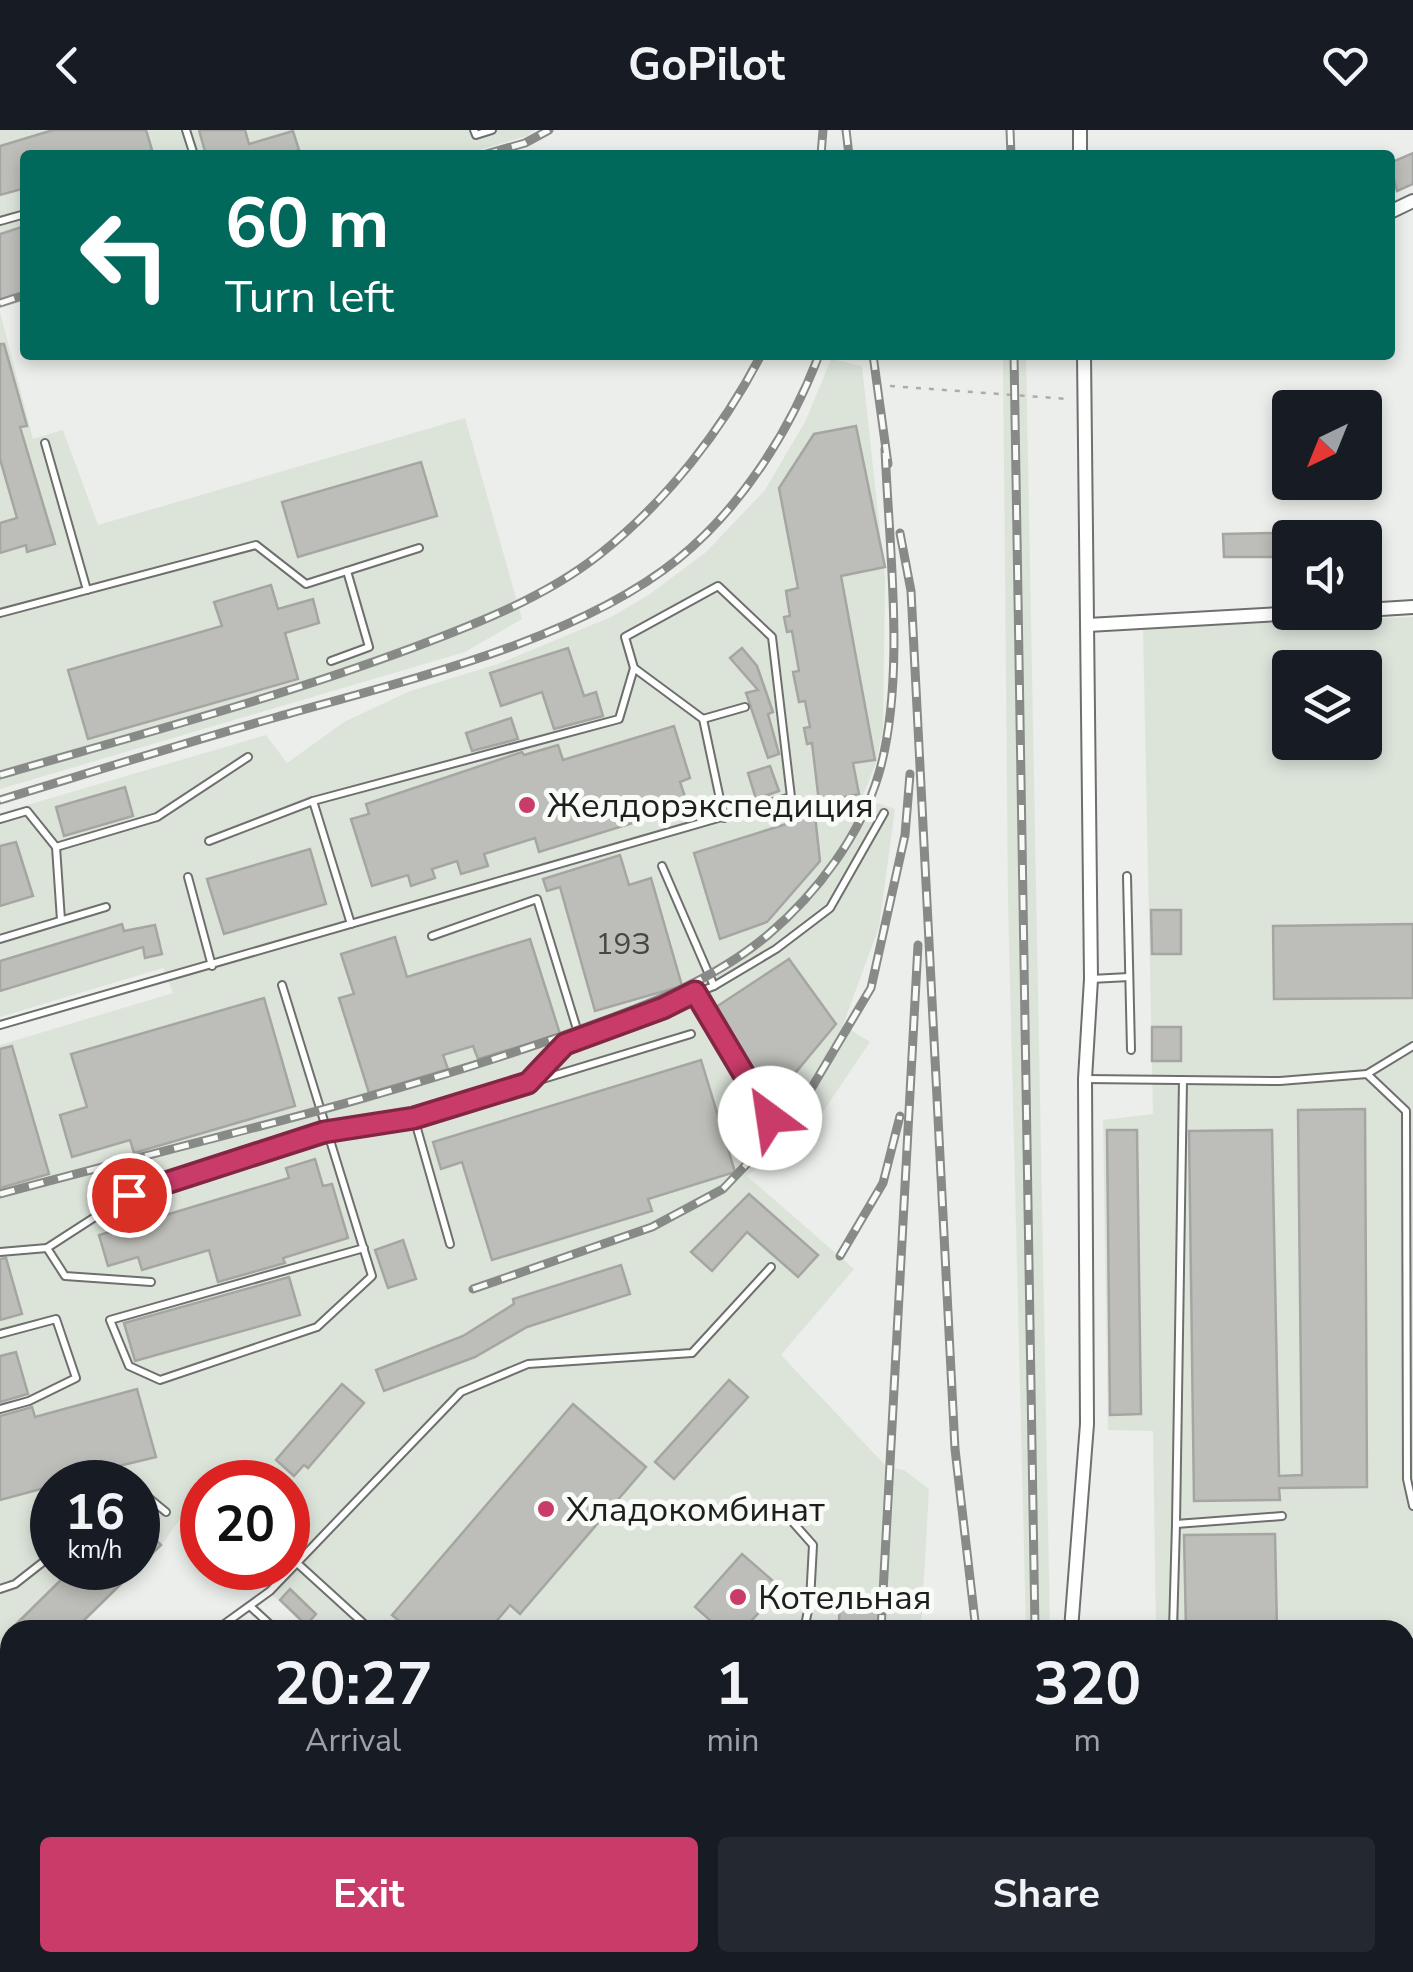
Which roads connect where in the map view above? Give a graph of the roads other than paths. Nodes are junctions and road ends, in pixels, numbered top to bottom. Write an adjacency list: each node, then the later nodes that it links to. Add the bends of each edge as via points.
1 (474, 130): 2 (lane)
2 (492, 130)
3 (1084, 360): 12 (street)
4 (45, 443): 7 (lane)
5 (418, 548): 6 (lane)
6 (347, 570): 7 (lane, via 306,584 256,545); 13 (lane, via 369,647)
7 (87, 590): 10 (lane)
8 (1413, 607): 9 (street)
9 (1382, 609)
10 (0, 613)
11 (1272, 614): 12 (street)
12 (1088, 625): 34 (street)
13 (331, 661)
14 (634, 668): 16 (lane); 18 (lane, via 618,718); 20 (lane, via 625,637 718,586 772,637 791,796)
15 (745, 707): 16 (lane)
16 (703, 719): 20 (lane)
17 (248, 756): 23 (lane, via 157,817)
18 (313, 801): 22 (lane); 29 (lane)
19 (884, 813): 36 (lane, via 830,908)
20 (724, 818): 29 (lane)
21 (0, 819): 23 (lane, via 27,811)
22 (210, 841)
23 (56, 846): 28 (lane)
24 (662, 866): 36 (lane)
25 (1127, 876): 33 (lane)
26 (188, 877): 32 (lane)
27 (106, 907): 28 (lane)
28 (61, 921): 31 (lane)
29 (352, 924): 32 (lane)
30 (432, 936): 40 (lane, via 538,899)
31 (0, 939)
32 (212, 966): 38 (lane)
33 (1129, 977): 34 (lane); 42 (lane)
34 (1091, 979): 44 (street)
35 (282, 985): 49 (lane)
36 (714, 986): 37 (lane)
37 (695, 992): 40 (lane); 48 (lane)
38 (0, 1026)
39 (691, 1034): 46 (lane)
40 (580, 1038): 46 (lane, via 565,1044)
41 (1413, 1046): 43 (lane)
42 (1130, 1050)
43 (1367, 1074): 45 (lane); 58 (lane, via 1406,1111 1407,1479)
44 (1084, 1079): 45 (lane); 74 (street, via 1087,1424)
45 (1184, 1080): 63 (lane)
46 (528, 1083): 47 (lane)
47 (414, 1118): 49 (lane); 50 (lane)
48 (770, 1118)
49 (324, 1132): 51 (lane, via 129,1195); 52 (lane)
50 (450, 1244)
51 (46, 1248): 53 (lane); 55 (lane, via 64,1276)
52 (364, 1248): 52 (lane, via 372,1276 317,1327 160,1380 129,1366 110,1320)
53 (0, 1252)
54 (771, 1267): 64 (lane, via 692,1354 528,1364 461,1392)
55 (151, 1282)
56 (0, 1334): 57 (lane, via 56,1320 76,1378)
57 (0, 1409)
58 (1413, 1506)
59 (160, 1507): 61 (lane)
60 (782, 1510): 73 (lane, via 813,1545)
61 (166, 1512)
62 (1282, 1516): 63 (lane)
63 (1176, 1524): 75 (lane)
64 (310, 1550)
65 (30, 1572): 67 (lane)
66 (310, 1574): 72 (lane)
67 (0, 1589)
68 (269, 1590): 69 (lane)
69 (250, 1607): 70 (lane); 71 (lane)
70 (233, 1620)
71 (265, 1620)
72 (360, 1620)
73 (805, 1620)
74 (1073, 1620)
75 (1172, 1620)

